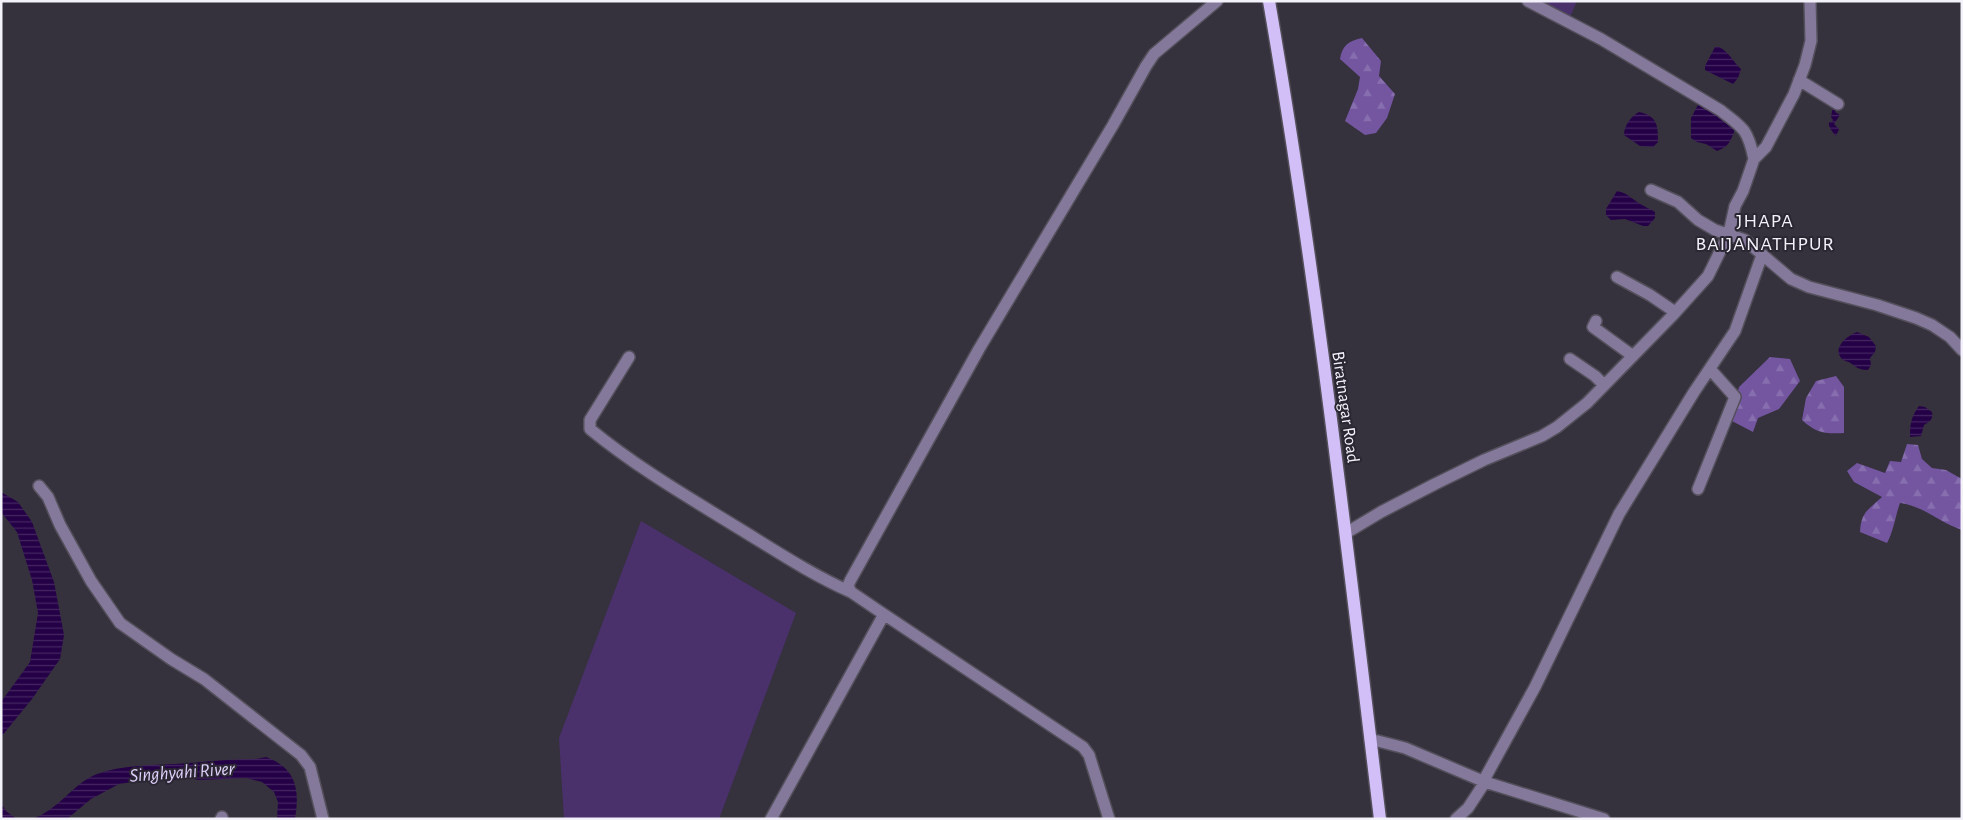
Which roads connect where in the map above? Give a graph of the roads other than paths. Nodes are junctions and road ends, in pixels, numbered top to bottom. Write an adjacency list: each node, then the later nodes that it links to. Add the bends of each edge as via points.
1 (1217, 1): 25 (street, via 1154,54 1146,66 979,349 850,581)
2 (1269, 1): 24 (main road, Biratnagar Road, via 1292,131)
3 (1528, 1): 7 (street, via 1601,39 1720,110)
4 (1810, 1): 5 (street, via 1811,41)
5 (1799, 80): 6 (street); 8 (street)
6 (1838, 104)
7 (1749, 137): 8 (street); 9 (street)
8 (1766, 147): 9 (street)
9 (1754, 159): 11 (street, via 1735,206)
10 (1651, 190): 11 (street, via 1678,202 1715,230)
11 (1729, 233): 12 (street, via 1745,240); 14 (street, via 1708,276)
12 (1762, 255): 16 (street, via 1791,278 1809,287 1899,312 1932,325); 20 (street, via 1735,331)
13 (1617, 277): 14 (street)
14 (1675, 312): 17 (street)
15 (1596, 321): 17 (street, via 1593,327)
16 (1962, 350)
17 (1633, 356): 21 (street)
18 (629, 357): 25 (street, via 590,420 590,429 698,504 799,565)
19 (1570, 359): 21 (street)
20 (1710, 369): 23 (street, via 1735,396); 28 (street, via 1619,514)
21 (1604, 385): 24 (street, via 1568,419 1542,436 1476,464 1381,512)
22 (39, 486): 29 (street, via 48,496 91,582 120,623 204,679 301,755 310,768)
23 (1698, 489)
24 (1346, 534): 27 (main road, Biratnagar Road)
25 (851, 592): 26 (street)
26 (882, 612): 30 (street, via 877,629); 31 (street, via 1083,748 1089,755)
27 (1370, 739): 28 (street, via 1405,748); 32 (main road, Biratnagar Road)
28 (1485, 782): 33 (street, via 1468,808); 34 (street)
29 (323, 819)
30 (771, 819)
31 (1109, 819)
32 (1380, 819)
33 (1456, 819)
34 (1604, 819)

